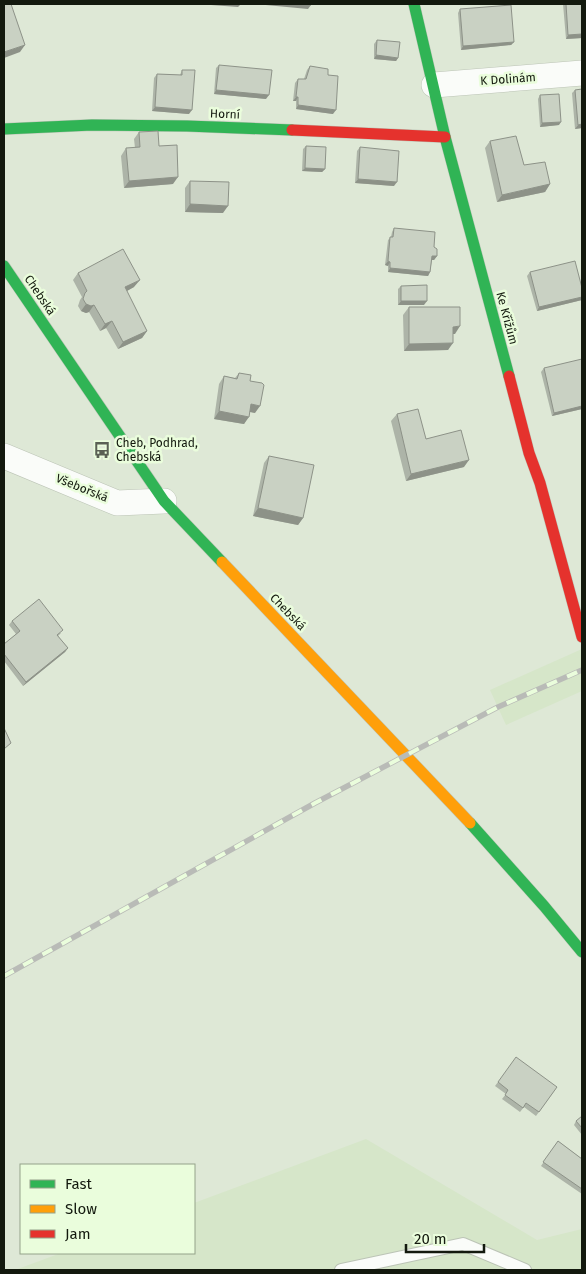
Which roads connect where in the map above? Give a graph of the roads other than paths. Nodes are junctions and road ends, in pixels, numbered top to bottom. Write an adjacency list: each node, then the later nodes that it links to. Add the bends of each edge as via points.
1 (414, 4): 3 (street, Ke Křížům)
2 (582, 74): 3 (street, K Dolinám)
3 (434, 85): 5 (street, Ke Křížům)
4 (4, 129): 5 (street, Horní, via 92,125 187,126)
5 (445, 137): 9 (street, Ke Křížům, via 526,443)
6 (4, 266): 8 (street, Chebská)
7 (4, 456): 8 (street, Všebořská, via 117,502)
8 (164, 501): 10 (street, Chebská, via 462,814)
9 (582, 637)
10 (582, 952)
11 (341, 1270): 12 (lane, via 463,1244)
12 (525, 1270)

